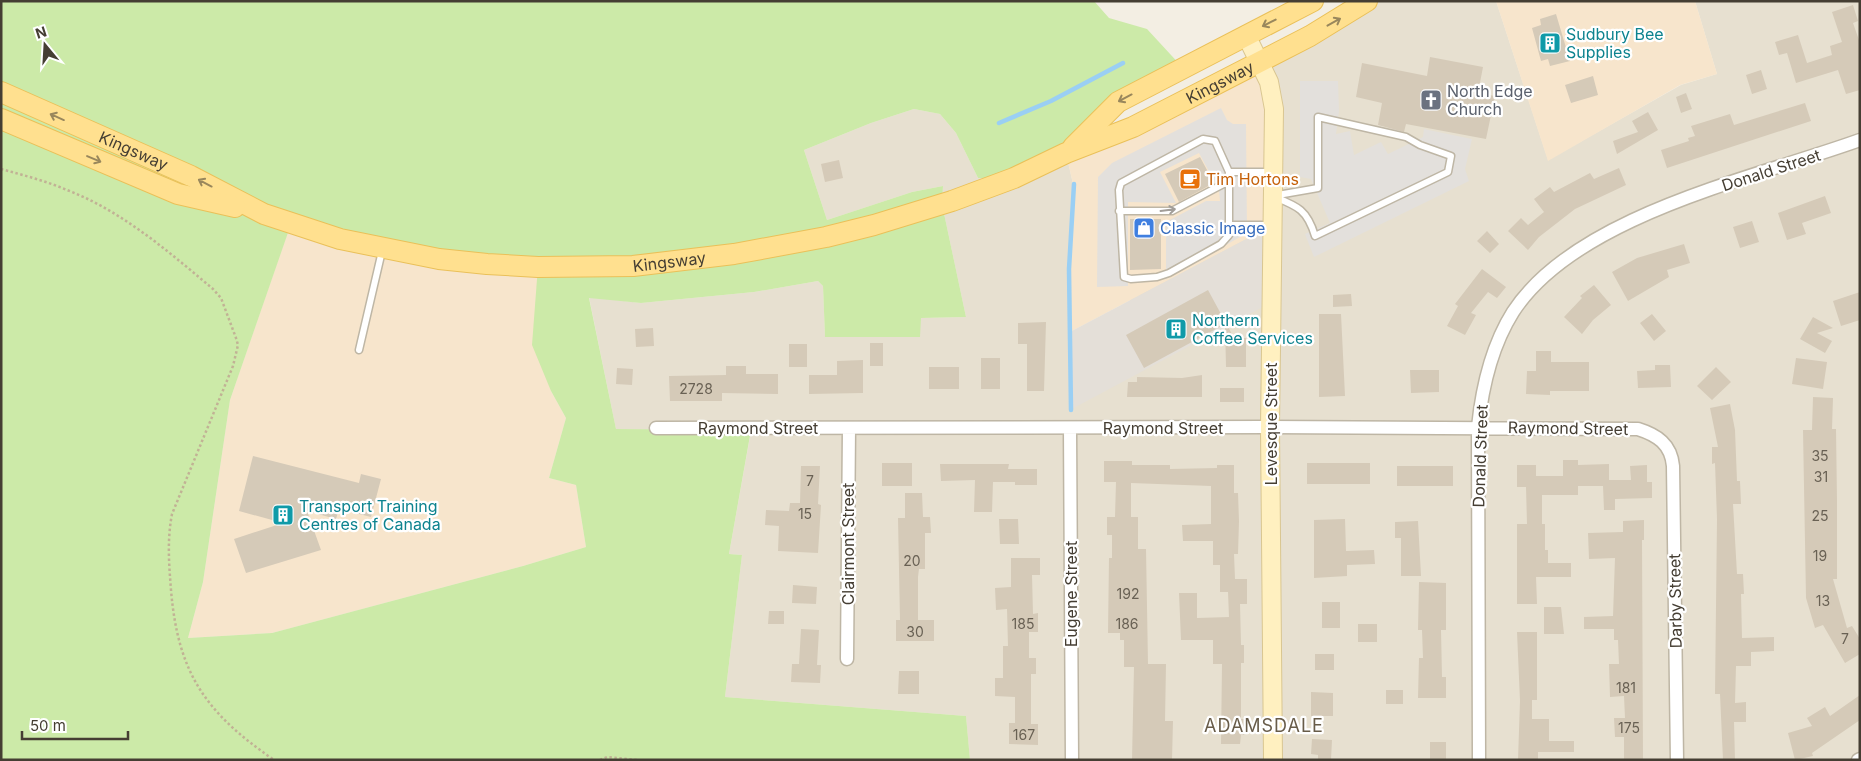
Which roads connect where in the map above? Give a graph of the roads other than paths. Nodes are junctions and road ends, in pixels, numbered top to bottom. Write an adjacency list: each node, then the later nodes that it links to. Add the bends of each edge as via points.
1 (1313, 1): 3 (main road, Kingsway, one-way to 3)
2 (1367, 1): 4 (main road, Kingsway, one-way to 2)
3 (1246, 35): 4 (street, Levesque Street); 8 (main road, Kingsway, one-way to 8, via 1118,102)
4 (1261, 62): 8 (main road, Kingsway, via 1133,127); 10 (street, Levesque Street, via 1274,109)
5 (1, 92): 14 (main road, Kingsway, one-way to 5, via 191,176)
6 (1, 119): 14 (main road, Kingsway, one-way to 14, via 178,194)
7 (1860, 140): 20 (street, Donald Street, via 1632,219 1558,266 1531,289 1501,334 1485,381)
8 (1066, 153): 17 (main road, Kingsway, via 1014,178 883,222 826,237 679,262 538,267 439,259)
9 (1229, 172): 10 (lane); 11 (lane); 13 (lane, via 1214,141 1203,139 1121,183)
10 (1272, 172): 12 (street, Levesque Street)
11 (1229, 182): 13 (lane, one-way to 11, via 1172,211); 15 (lane)
12 (1272, 196): 12 (lane, via 1300,208 1311,222 1315,236 1448,172 1452,156 1406,137 1318,117 1318,188); 16 (street, Levesque Street)
13 (1119, 211): 15 (lane, via 1122,272 1124,277 1131,279 1169,273 1221,244 1228,236)
14 (264, 214): 17 (main road, Kingsway, via 340,239)
15 (1229, 224): 16 (lane)
16 (1272, 225): 19 (street, Levesque Street)
17 (382, 248): 18 (lane)
18 (359, 350)
19 (1270, 427): 20 (street, Raymond Street); 23 (street, Raymond Street); 27 (street, Levesque Street)
20 (1478, 427): 24 (street, Raymond Street, via 1638,429); 28 (street, Donald Street)
21 (656, 428): 22 (street, Raymond Street)
22 (849, 428): 23 (street, Raymond Street); 25 (street, Clairmont Street)
23 (1070, 428): 26 (street, Eugene Street)
24 (1666, 444): 29 (street, Darby Street, via 1673,466)
25 (847, 659)
26 (1072, 760)
27 (1273, 760)
28 (1479, 760)
29 (1677, 760)

